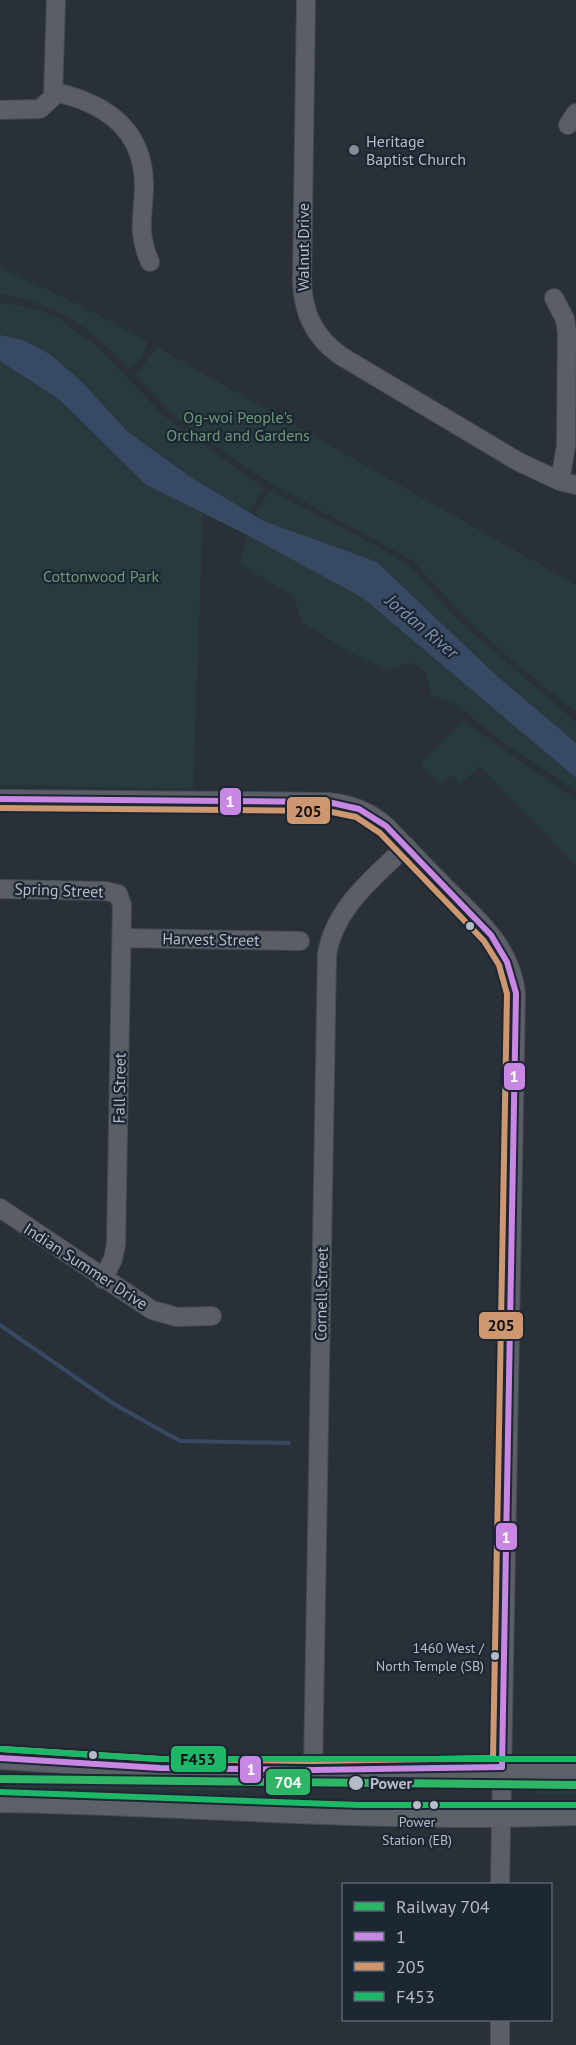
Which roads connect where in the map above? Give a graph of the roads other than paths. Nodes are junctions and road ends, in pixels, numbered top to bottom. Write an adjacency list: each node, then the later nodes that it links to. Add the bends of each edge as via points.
1 (56, 0): 3 (street)
2 (306, 0): 7 (street, Walnut Drive, via 302,281 305,310 311,324 341,356 519,462)
3 (55, 92): 4 (street, via 51,102 40,109); 5 (street, via 96,105 111,115 132,139 143,168 141,238)
4 (0, 110)
5 (150, 262)
6 (554, 298): 7 (street, via 563,313 567,333)
7 (568, 483)
8 (0, 799): 9 (street, via 340,803 377,818)
9 (406, 846): 18 (street, via 492,936 510,963 514,977); 20 (street, Cornell Street, via 343,911 327,954)
10 (0, 889): 11 (street, Spring Street, via 97,890)
11 (118, 894): 12 (street, Fall Street)
12 (122, 938): 13 (street, Harvest Street); 15 (street, Fall Street, via 116,1244)
13 (300, 941)
14 (0, 1208): 15 (street, Indian Summer Drive)
15 (103, 1279): 16 (street, Indian Summer Drive, via 159,1313)
16 (212, 1316)
17 (0, 1758): 20 (main road, via 160,1768)
18 (501, 1767): 19 (main road); 20 (main road); 23 (street)
19 (576, 1768)
20 (313, 1770)
21 (0, 1801): 23 (main road, via 293,1813)
22 (576, 1814): 23 (main road)
23 (500, 1816): 24 (street)
24 (500, 1883)
25 (500, 2021): 26 (street)
26 (500, 2045)

